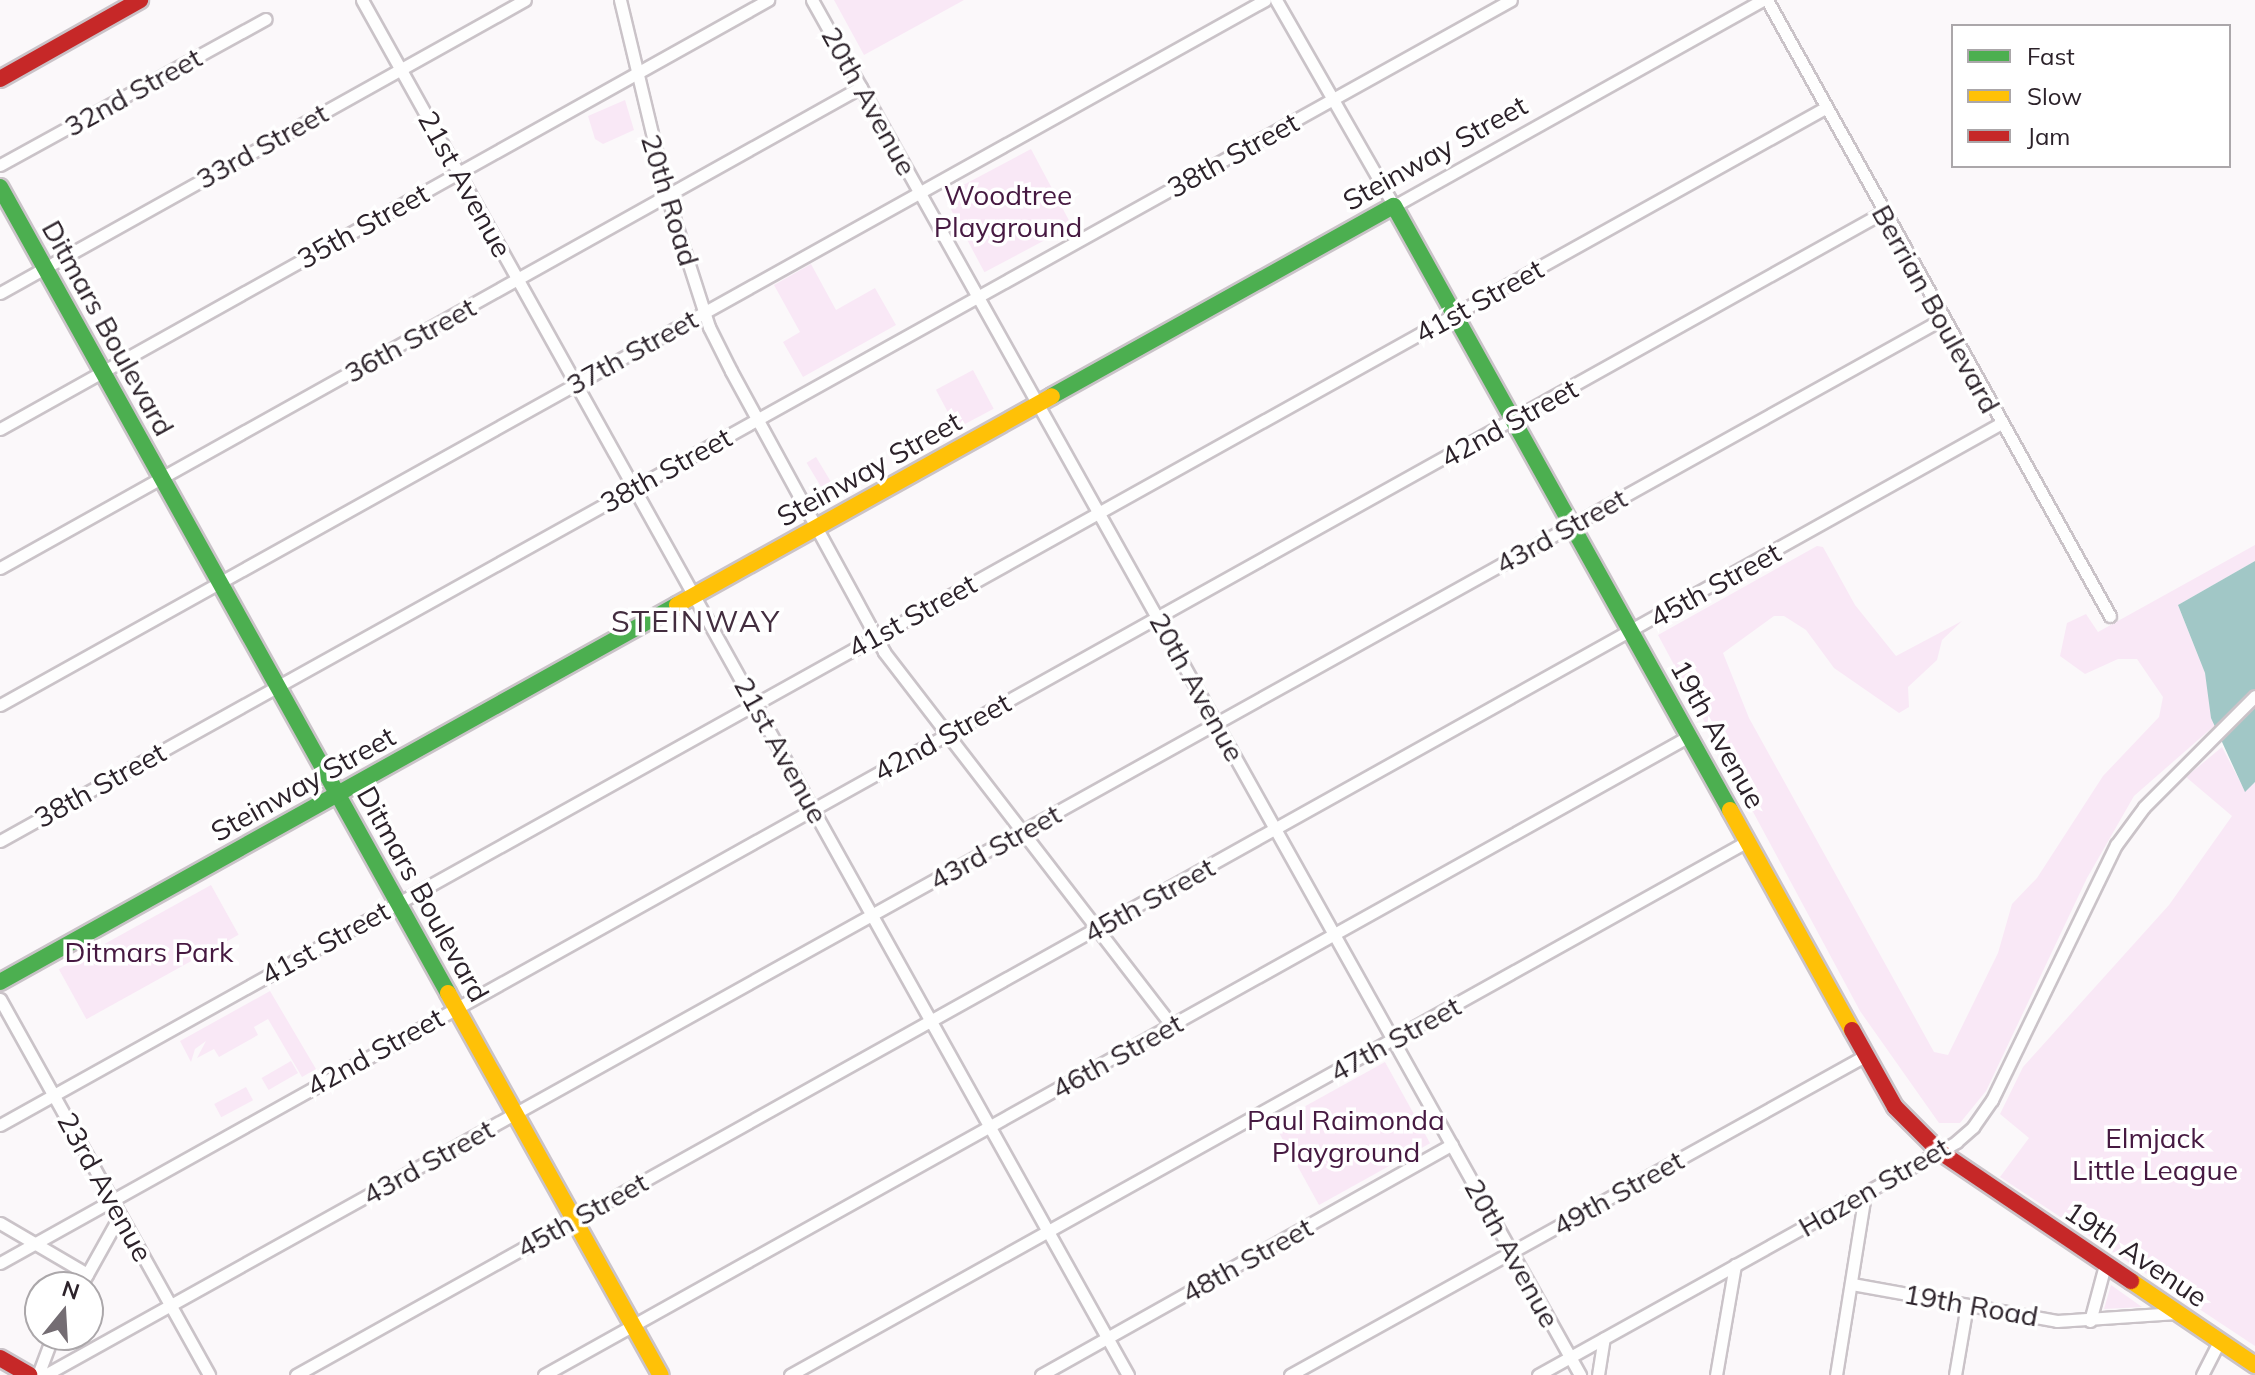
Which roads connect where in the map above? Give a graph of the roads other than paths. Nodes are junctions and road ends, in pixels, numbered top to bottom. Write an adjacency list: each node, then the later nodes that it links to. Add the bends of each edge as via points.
1 (140, 0): 14 (street)
2 (362, 0): 12 (street, 21st Avenue)
3 (525, 0): 12 (street, 33rd Street)
4 (620, 0): 13 (street, 20th Road)
5 (768, 0): 13 (street, 35th Street)
6 (812, 0): 15 (street, 20th Avenue)
7 (1265, 0): 21 (street, 37th Street)
8 (1276, 0): 16 (street, 19th Avenue)
9 (1511, 0): 16 (street, 38th Street)
10 (1765, 0): 17 (street, Berrian Boulevard); 23 (street, Steinway Street)
11 (266, 19): 18 (street, 32nd Street)
12 (401, 69): 19 (street, 21st Avenue); 25 (street, 33rd Street)
13 (634, 73): 19 (street, 35th Street); 22 (street, 20th Road)
14 (0, 79)
15 (861, 87): 21 (street, 20th Avenue); 22 (street, 36th Street)
16 (1333, 99): 23 (street, 19th Avenue); 28 (street, 38th Street)
17 (1825, 108): 24 (street, Berrian Boulevard); 30 (street, 41st Street)
18 (0, 165)
19 (459, 172): 26 (street, 21st Avenue); 32 (street, 35th Street)
20 (0, 187): 25 (street, Ditmars Boulevard)
21 (920, 192): 28 (street, 20th Avenue); 29 (street, 37th Street)
22 (667, 196): 26 (street, 36th Street); 29 (street, 20th Road)
23 (1394, 206): 30 (street, 19th Avenue); 34 (street, Steinway Street)
24 (1884, 212): 31 (street, Berrian Boulevard); 36 (street, 42nd Street)
25 (44, 268): 27 (street, 33rd Street); 32 (street, Ditmars Boulevard)
26 (518, 279): 33 (street, 21st Avenue); 39 (street, 36th Street)
27 (0, 293)
28 (979, 296): 34 (street, 20th Avenue); 35 (street, 38th Street)
29 (705, 311): 33 (street, 37th Street); 35 (street, 20th Road)
30 (1454, 315): 36 (street, 19th Avenue); 41 (street, 41st Street)
31 (1944, 318): 37 (street, Berrian Boulevard); 42 (street, 43rd Street)
32 (103, 372): 38 (street, 35th Street); 39 (street, Ditmars Boulevard)
33 (576, 384): 40 (street, 21st Avenue); 45 (street, 37th Street)
34 (1039, 404): 41 (street, 20th Avenue); 43 (street, Steinway Street)
35 (758, 420): 40 (street, 38th Street); 43 (street, 20th Road)
36 (1514, 421): 42 (street, 19th Avenue); 48 (street, 42nd Street)
37 (2000, 424): 47 (street, Berrian Boulevard); 49 (street, 45th Street)
38 (0, 429)
39 (162, 478): 44 (street, 36th Street); 45 (street, Ditmars Boulevard)
40 (634, 487): 46 (street, 21st Avenue); 51 (street, 38th Street)
41 (1099, 511): 48 (street, 20th Avenue); 50 (street, 41st Street)
42 (1572, 525): 49 (street, 19th Avenue); 55 (street, 43rd Street)
43 (818, 527): 46 (street, Steinway Street); 50 (street, 20th Road)
44 (0, 568)
45 (220, 583): 51 (street, Ditmars Boulevard); 54 (street, 37th Street)
46 (694, 595): 53 (street, 21st Avenue); 58 (street, Steinway Street)
47 (2110, 616)
48 (1158, 617): 55 (street, 20th Avenue); 56 (street, 42nd Street)
49 (1630, 632): 57 (street, 19th Avenue); 60 (street, 45th Street)
50 (876, 636): 53 (street, 41st Street); 56 (street, 20th Road)
51 (278, 686): 58 (street, Ditmars Boulevard); 62 (street, 38th Street)
52 (2255, 696): 80 (street, Hazen Street, via 2144,807 2095,879 1992,1100 1973,1127)
53 (754, 703): 59 (street, 21st Avenue); 64 (street, 41st Street)
54 (0, 705)
55 (1217, 723): 60 (street, 20th Avenue); 61 (street, 43rd Street)
56 (947, 735): 59 (street, 42nd Street); 61 (street, 20th Road)
57 (1689, 736): 63 (street, 19th Avenue); 67 (street, 46th Street)
58 (338, 794): 64 (street, Ditmars Boulevard); 68 (street, Steinway Street)
59 (813, 810): 65 (street, 21st Avenue); 70 (street, 42nd Street)
60 (1276, 829): 66 (street, 45th Street); 67 (street, 20th Avenue)
61 (1021, 833): 65 (street, 43rd Street); 66 (street, 20th Road)
62 (0, 841)
63 (1748, 841): 73 (street, 47th Street); 74 (street, 19th Avenue)
64 (398, 902): 70 (street, Ditmars Boulevard); 75 (street, 41st Street)
65 (872, 915): 71 (street, 21st Avenue); 76 (street, 43rd Street)
66 (1097, 929): 71 (street, 45th Street); 72 (street, 20th Road)
67 (1335, 934): 72 (street, 46th Street); 73 (street, 20th Avenue)
68 (0, 982)
69 (0, 999): 75 (street, 23rd Avenue)
70 (456, 1007): 76 (street, Ditmars Boulevard); 82 (street, 42nd Street)
71 (931, 1021): 78 (street, 21st Avenue); 84 (street, 45th Street)
72 (1172, 1026): 78 (street, 46th Street)
73 (1393, 1040): 79 (street, 20th Avenue); 86 (street, 47th Street)
74 (1863, 1057): 80 (street, 19th Avenue, via 1895,1107); 88 (street, 49th Street)
75 (53, 1094): 77 (street, 41st Street); 82 (street, 23rd Avenue)
76 (516, 1113): 84 (street, Ditmars Boulevard); 95 (street, 43rd Street)
77 (0, 1125)
78 (990, 1127): 86 (street, 21st Avenue); 99 (street, 46th Street)
79 (1452, 1144): 88 (street, 20th Avenue); 100 (street, 48th Street)
80 (1939, 1151): 81 (street, Hazen Street); 91 (street, 19th Avenue)
81 (1865, 1193): 90 (street, Hazen Street); 94 (street)
82 (112, 1201): 83 (street, 23rd Avenue); 87 (street, 42nd Street)
83 (120, 1215): 93 (street); 95 (street, 23rd Avenue)
84 (575, 1219): 99 (street, Ditmars Boulevard); 111 (street, 45th Street)
85 (0, 1223): 87 (street)
86 (1048, 1232): 100 (street, 21st Avenue); 114 (street, 47th Street)
87 (35, 1243): 89 (street, 42nd Street); 92 (street)
88 (1511, 1252): 104 (street, 20th Avenue); 117 (street, 49th Street)
89 (0, 1263)
90 (1735, 1265): 101 (street, Hazen Street); 121 (street)
91 (2105, 1265): 97 (street, 19th Avenue); 98 (street)
92 (82, 1271)
93 (89, 1271)
94 (1852, 1284): 96 (street, 19th Road); 122 (street)
95 (170, 1305): 109 (street, 43rd Street); 110 (street, 23rd Avenue)
96 (1967, 1305): 98 (street, 19th Road, via 2057,1321); 123 (street)
97 (2177, 1313): 98 (street, 19th Road); 102 (street, 19th Avenue)
98 (2090, 1321)
99 (634, 1325): 112 (street, 46th Street); 113 (street, Ditmars Boulevard)
100 (1108, 1338): 115 (street, 48th Street); 116 (street, 21st Avenue)
101 (1604, 1338): 104 (street, Hazen Street); 120 (street)
102 (2219, 1341): 106 (street, 19th Avenue); 124 (street)
103 (47, 1351): 108 (street)
104 (1570, 1357): 118 (street, Hazen Street); 119 (street, 20th Avenue)
105 (0, 1358): 107 (street)
106 (2255, 1365)
107 (30, 1375)
108 (38, 1375)
109 (45, 1375)
110 (209, 1375)
111 (296, 1375)
112 (544, 1375)
113 (661, 1375)
114 (790, 1375)
115 (1041, 1375)
116 (1128, 1375)
117 (1290, 1375)
118 (1538, 1375)
119 (1580, 1375)
120 (1598, 1375)
121 (1716, 1375)
122 (1836, 1375)
123 (1955, 1375)
124 (2202, 1375)

